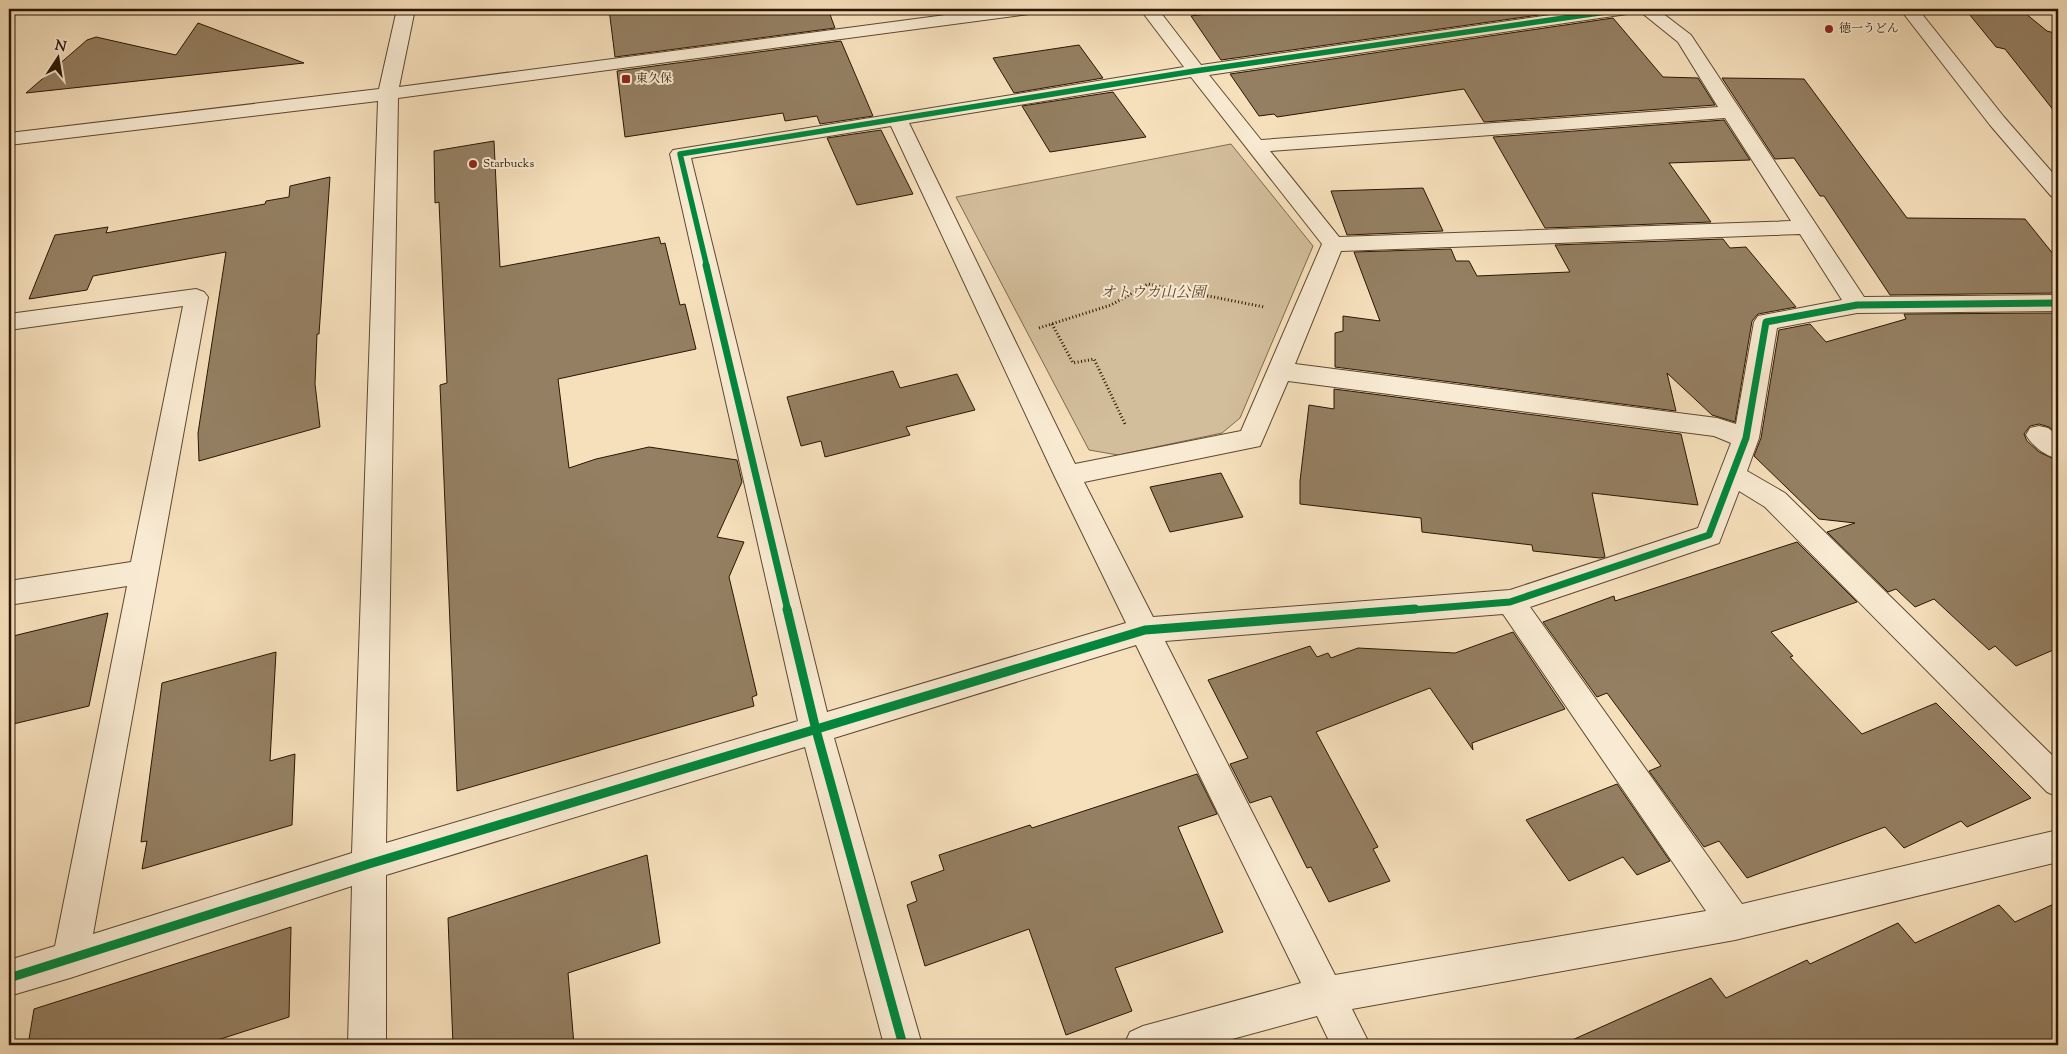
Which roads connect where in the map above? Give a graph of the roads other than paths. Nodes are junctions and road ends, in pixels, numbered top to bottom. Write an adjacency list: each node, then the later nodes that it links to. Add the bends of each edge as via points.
1 (406, 9): 8 (street)
2 (1029, 9): 8 (street)
3 (1149, 9): 7 (street)
4 (1627, 9): 7 (street)
5 (1646, 9): 9 (street, via 1685,39)
6 (1909, 9): 13 (street)
7 (1195, 70): 10 (street); 12 (street)
8 (388, 94): 11 (street); 30 (street)
9 (1731, 112): 12 (street); 14 (street)
10 (898, 120): 21 (street); 27 (street, via 680,154)
11 (9, 139)
12 (1258, 146): 15 (street)
13 (2058, 192)
14 (1806, 228): 15 (street); 17 (street)
15 (1333, 244): 19 (street)
16 (2058, 303): 17 (street)
17 (1858, 305): 20 (street, via 1766,322)
18 (9, 322): 23 (street, via 196,297)
19 (1280, 371): 20 (street, via 1717,427); 21 (street, via 1251,439)
20 (1746, 438): 22 (street)
21 (1067, 475): 26 (street)
22 (1733, 475): 25 (street, via 1709,535); 28 (street, via 1775,500)
23 (144, 572): 24 (street); 32 (street)
24 (9, 593)
25 (1510, 602): 26 (street); 31 (street)
26 (1145, 630): 27 (street); 34 (street)
27 (816, 730): 30 (street); 36 (street)
28 (2058, 782)
29 (2058, 846): 31 (street)
30 (368, 864): 32 (street); 35 (street)
31 (1735, 922): 34 (street)
32 (70, 960): 33 (street)
33 (9, 978)
34 (1326, 995): 37 (street); 38 (street)
35 (367, 1045)
36 (903, 1045)
37 (1143, 1045)
38 (1351, 1045)

